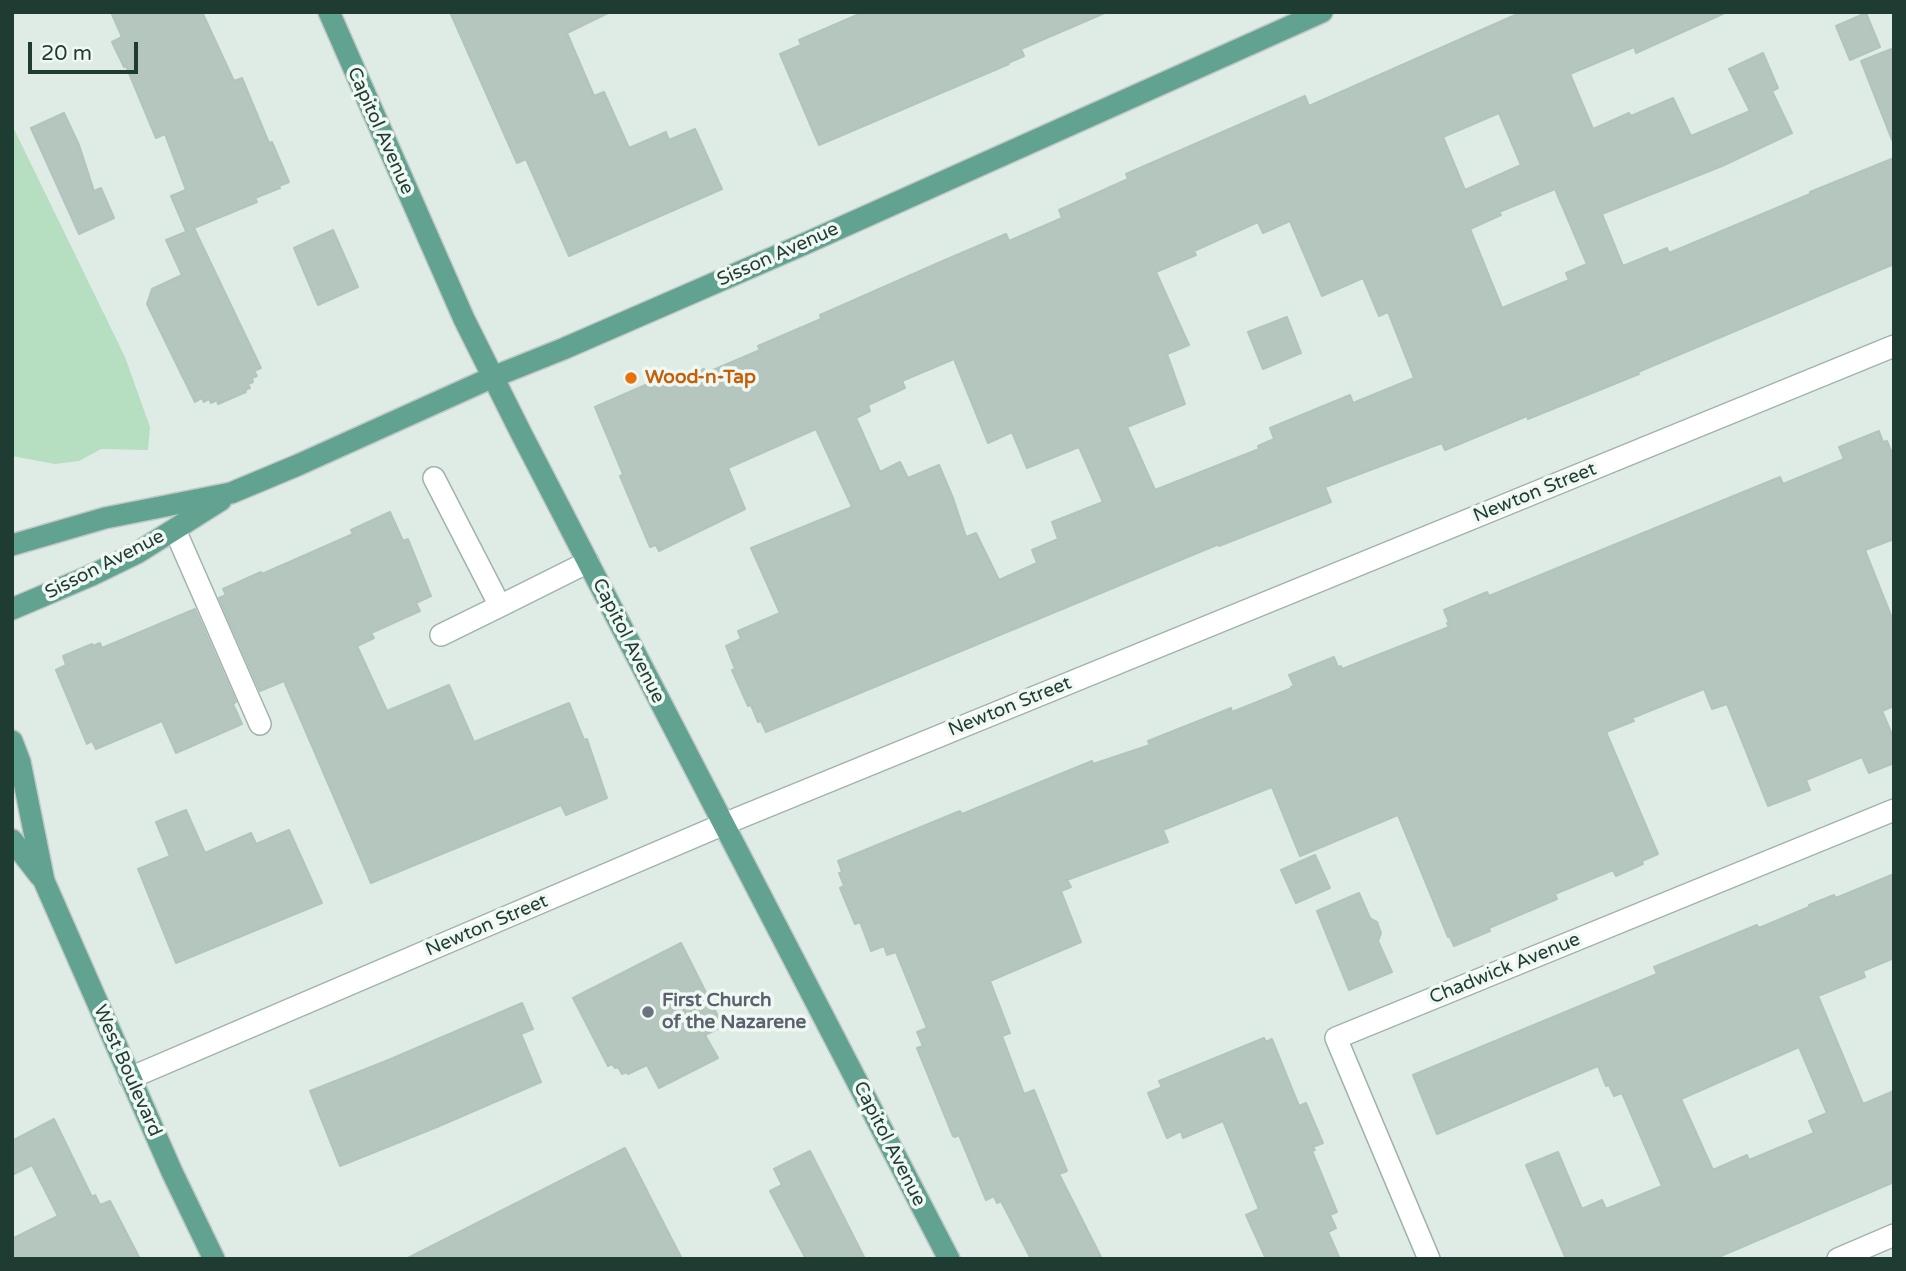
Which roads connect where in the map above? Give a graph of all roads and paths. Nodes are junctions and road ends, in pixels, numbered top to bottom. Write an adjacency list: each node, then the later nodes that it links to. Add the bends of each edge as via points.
1 (329, 12): 4 (main road, Capitol Avenue)
2 (1322, 12): 4 (main road, Sisson Avenue, via 802,245)
3 (1894, 346): 16 (street, Newton Street)
4 (493, 377): 6 (main road, Sisson Avenue); 9 (main road, Capitol Avenue)
5 (434, 478): 10 (street)
6 (231, 493): 7 (main road, Sisson Avenue); 8 (main road, Sisson Avenue, via 105,518)
7 (175, 530): 11 (main road, Sisson Avenue, via 92,575); 13 (street)
8 (12, 545)
9 (588, 562): 10 (street); 16 (main road, Capitol Avenue)
10 (499, 606): 12 (street)
11 (12, 609)
12 (441, 635)
13 (260, 724)
14 (12, 741): 18 (main road, West Boulevard)
15 (1894, 810): 23 (street, Chadwick Avenue, via 1336,1038)
16 (724, 824): 19 (street, Newton Street); 22 (main road, Capitol Avenue)
17 (12, 840): 18 (main road, West Boulevard)
18 (44, 881): 19 (main road, West Boulevard)
19 (130, 1078): 21 (main road, West Boulevard)
20 (1894, 1235): 24 (street)
21 (214, 1259)
22 (949, 1259)
23 (1429, 1259)
24 (1838, 1259)

